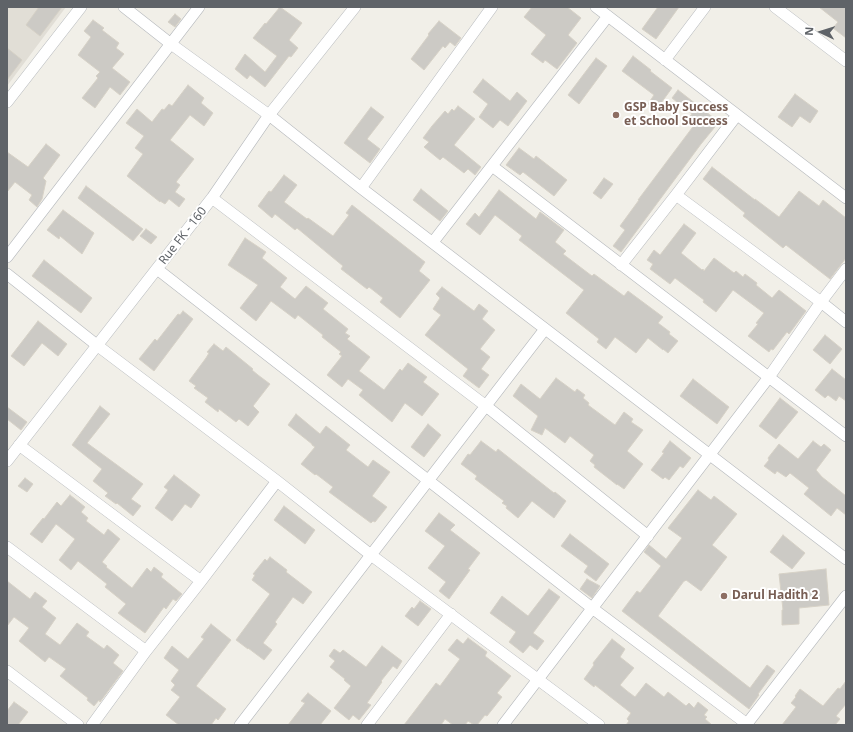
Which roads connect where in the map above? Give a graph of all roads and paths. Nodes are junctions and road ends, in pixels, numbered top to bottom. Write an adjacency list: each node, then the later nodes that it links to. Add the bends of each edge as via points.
1 (81, 7): 13 (street)
2 (124, 7): 10 (street)
3 (199, 7): 10 (street)
4 (355, 7): 14 (street, Rue FK - 160)
5 (492, 7): 17 (street)
6 (596, 7): 9 (street)
7 (705, 7): 11 (street)
8 (775, 7): 12 (street)
9 (608, 16): 11 (street); 16 (street)
10 (171, 44): 14 (street); 22 (street)
11 (665, 60): 15 (street)
12 (846, 61)
13 (7, 102)
14 (269, 115): 17 (street); 19 (street, Rue FK - 160)
15 (737, 115): 18 (street); 20 (street)
16 (492, 166): 21 (street); 23 (street)
17 (362, 188): 21 (street)
18 (676, 195): 23 (street); 27 (street)
19 (212, 198): 24 (street, Rue FK - 160); 32 (street)
20 (846, 198)
21 (433, 242): 29 (street)
22 (7, 257)
23 (621, 264): 31 (street)
24 (157, 269): 30 (street, Rue FK - 160); 37 (street)
25 (846, 269): 27 (street)
26 (7, 274): 30 (street)
27 (821, 302): 28 (street); 31 (street)
28 (846, 322)
29 (545, 329): 32 (street); 35 (street)
30 (98, 346): 34 (street, Rue FK - 160); 38 (street)
31 (769, 377): 33 (street); 35 (street)
32 (486, 406): 37 (street); 39 (street)
33 (846, 436)
34 (19, 445): 36 (street, Rue FK - 160); 43 (street)
35 (710, 455): 39 (street); 42 (street)
36 (7, 461)
37 (429, 480): 41 (street); 45 (street)
38 (277, 481): 41 (street); 43 (street)
39 (648, 536): 45 (street)
40 (7, 547): 47 (street)
41 (371, 555): 46 (street); 53 (street)
42 (846, 559)
43 (201, 581): 47 (street)
44 (846, 596): 50 (street)
45 (592, 608): 49 (street); 50 (street)
46 (450, 614): 49 (street); 54 (street)
47 (146, 651): 52 (street)
48 (7, 671): 51 (street)
49 (538, 680): 55 (street); 56 (street)
50 (747, 724)
51 (78, 725)
52 (92, 725)
53 (240, 725)
54 (367, 725)
55 (503, 725)
56 (599, 725)

